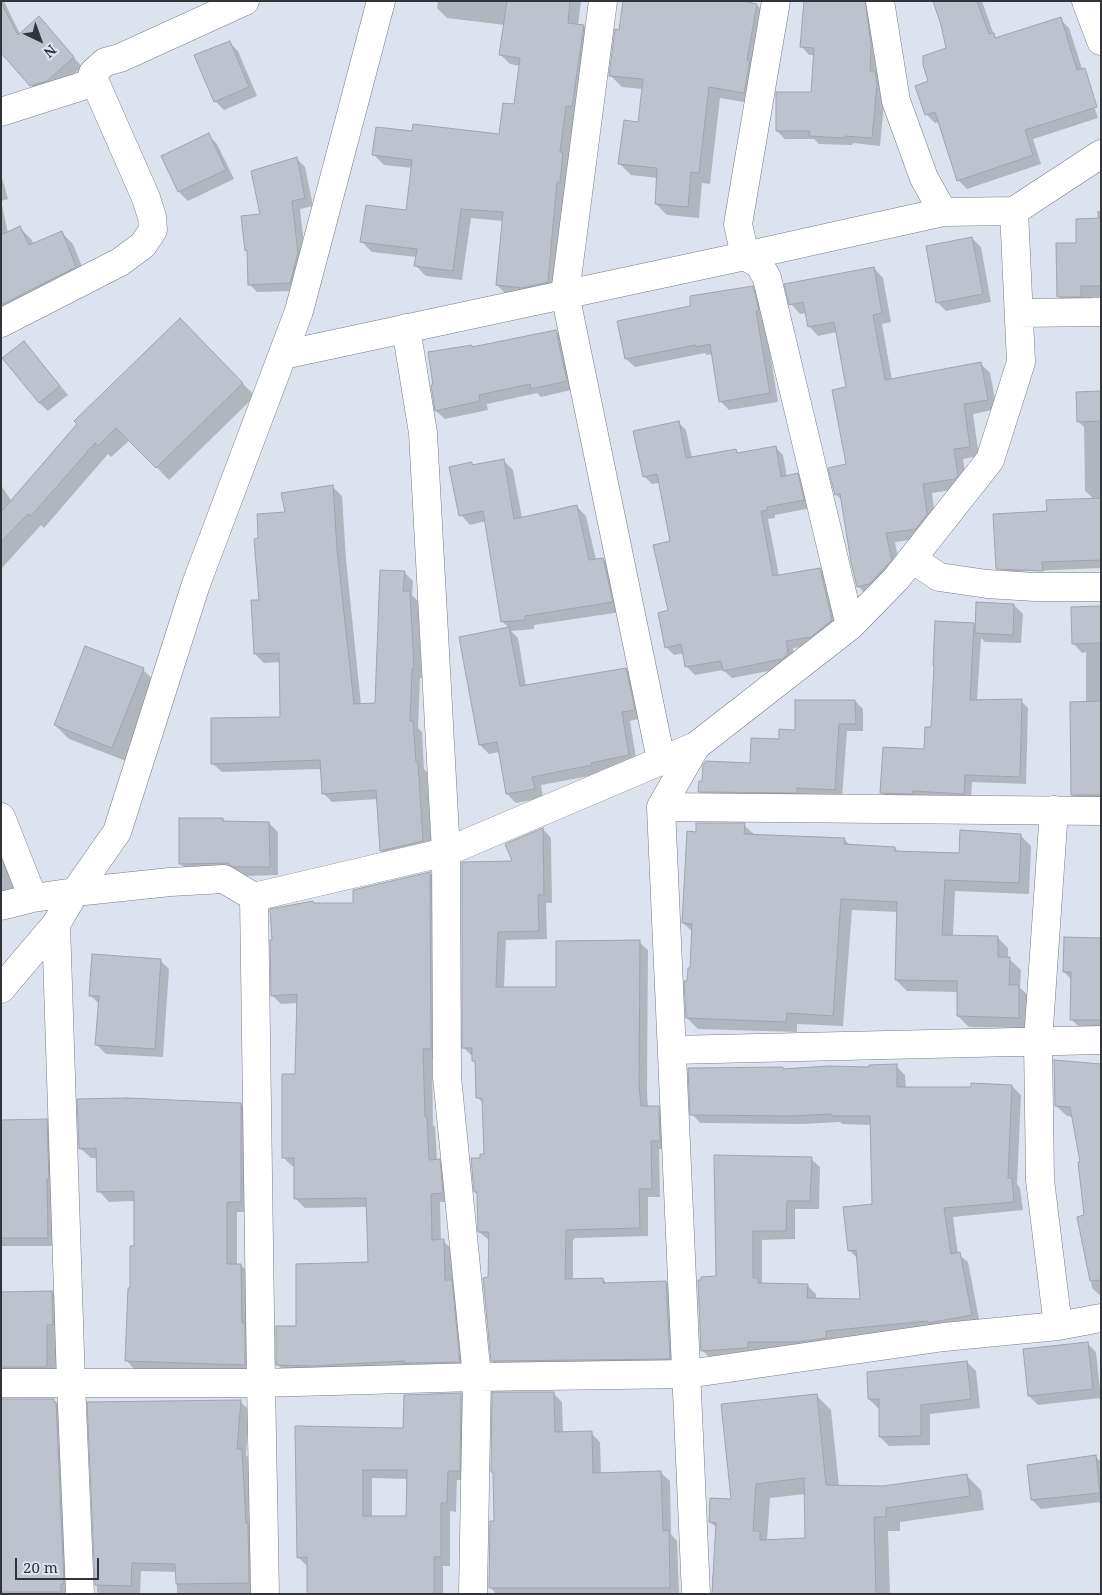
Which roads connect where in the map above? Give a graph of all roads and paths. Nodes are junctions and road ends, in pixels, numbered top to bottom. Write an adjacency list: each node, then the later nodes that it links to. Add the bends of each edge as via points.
1 (245, 1): 8 (street, via 105,62 93,73)
2 (381, 1): 19 (street, via 299,311)
3 (604, 1): 14 (street)
4 (776, 1): 13 (street, via 738,224)
5 (880, 1): 12 (street, via 896,101 924,178)
6 (1086, 1): 7 (street)
7 (1101, 40)
8 (95, 82): 9 (street); 17 (street, via 146,198 153,230 143,245 120,262)
9 (1, 112)
10 (1101, 154): 11 (street)
11 (1014, 211): 12 (street); 16 (street)
12 (943, 212): 13 (street)
13 (745, 256): 14 (street); 22 (street, via 759,264 767,278)
14 (565, 294): 18 (street); 24 (street)
15 (1101, 312): 16 (street)
16 (1019, 313): 20 (street, via 1021,362 990,460)
17 (1, 323)
18 (406, 328): 19 (street); 29 (street, via 423,433)
19 (283, 355): 30 (street, via 196,584 117,832)
20 (912, 559): 21 (street, via 939,577 987,584); 22 (street)
21 (1101, 586)
22 (850, 626): 23 (street)
23 (696, 746): 24 (street); 25 (street)
24 (661, 760): 29 (street)
25 (661, 806): 26 (street); 38 (street)
26 (1054, 810): 27 (street); 37 (street)
27 (1101, 811)
28 (1, 817): 32 (street)
29 (446, 852): 31 (street); 42 (street, via 447,1076)
30 (75, 892): 31 (street, via 224,879); 32 (street); 34 (street)
31 (254, 897): 43 (street)
32 (33, 898): 33 (street)
33 (1, 906)
34 (56, 924): 35 (street); 45 (street)
35 (1, 989)
36 (1101, 1040): 37 (street)
37 (1038, 1041): 38 (street); 40 (street, via 1040,1180)
38 (672, 1050): 41 (street)
39 (1101, 1318): 40 (street)
40 (1058, 1326): 41 (street, via 944,1337)
41 (687, 1374): 42 (street); 49 (street)
42 (477, 1377): 43 (street); 48 (street)
43 (261, 1382): 45 (street); 47 (street)
44 (1, 1383): 45 (street)
45 (71, 1383): 46 (street)
46 (80, 1594)
47 (265, 1594)
48 (473, 1594)
49 (696, 1594)

